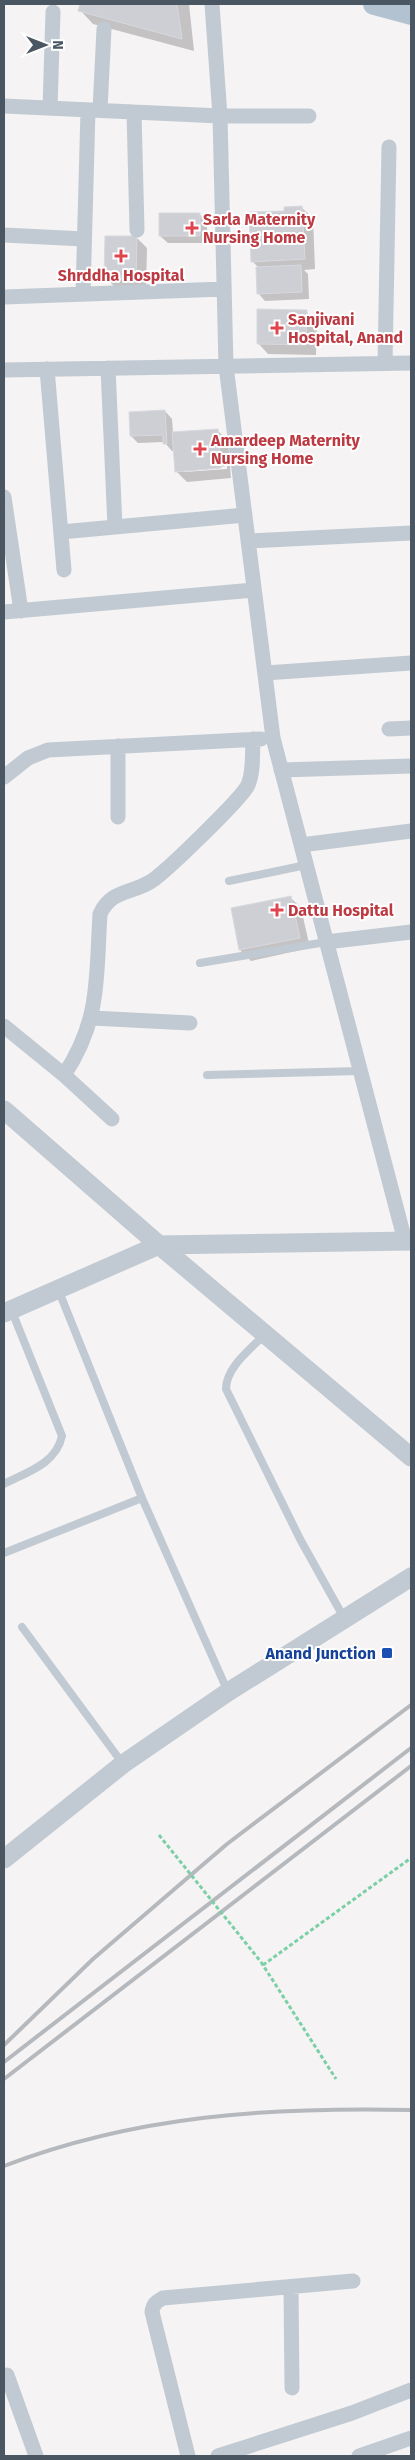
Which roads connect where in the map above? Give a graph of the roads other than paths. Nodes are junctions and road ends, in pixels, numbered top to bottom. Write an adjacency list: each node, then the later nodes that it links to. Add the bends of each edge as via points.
1 (212, 4): 10 (street)
2 (374, 4): 4 (main road)
3 (53, 12): 7 (street)
4 (411, 14)
5 (104, 29): 8 (street)
6 (4, 106): 7 (street)
7 (50, 108): 8 (street)
8 (94, 110): 9 (street); 15 (street)
9 (134, 112): 10 (street); 13 (street)
10 (220, 116): 11 (street); 16 (street)
11 (309, 116)
12 (389, 147): 20 (street)
13 (137, 230)
14 (4, 235): 15 (street)
15 (84, 239): 17 (street)
16 (224, 289): 17 (street); 21 (street)
17 (83, 294): 18 (street)
18 (4, 297)
19 (411, 363): 20 (street)
20 (385, 364): 21 (street)
21 (226, 366): 22 (street); 26 (street)
22 (108, 368): 23 (street); 27 (street)
23 (47, 369): 24 (street); 28 (street)
24 (4, 370)
25 (4, 497): 33 (street)
26 (245, 515): 27 (street); 30 (street)
27 (115, 527): 28 (street)
28 (61, 532): 31 (street)
29 (411, 533): 30 (street)
30 (248, 541): 32 (street)
31 (64, 570)
32 (254, 590): 33 (street); 36 (street)
33 (20, 611): 34 (street)
34 (4, 612)
35 (411, 664): 36 (street)
36 (265, 673): 39 (street)
37 (411, 728): 38 (street)
38 (389, 729)
39 (273, 738): 40 (street); 43 (street)
40 (253, 739): 41 (street); 53 (street, via 251,773 242,795 152,881 116,895 105,903 100,914)
41 (118, 746): 44 (street, via 48,750 28,758); 45 (street)
42 (411, 766): 43 (street)
43 (281, 770): 47 (street)
44 (4, 777)
45 (118, 817)
46 (411, 830): 47 (street)
47 (301, 845): 48 (street)
48 (306, 865): 49 (lane); 51 (street)
49 (229, 881)
50 (411, 932): 51 (street)
51 (326, 942): 52 (lane); 56 (street)
52 (200, 963)
53 (92, 1018): 54 (street); 57 (street, via 77,1056)
54 (190, 1023)
55 (4, 1026): 57 (street)
56 (360, 1071): 58 (lane); 61 (street)
57 (64, 1075): 60 (street)
58 (207, 1075)
59 (4, 1110): 62 (street)
60 (112, 1119)
61 (408, 1241): 62 (street)
62 (159, 1244): 63 (street); 65 (street)
63 (58, 1289): 64 (street); 68 (lane)
64 (7, 1311): 67 (lane, via 62,1436 59,1449 43,1464)
65 (265, 1334): 66 (street); 71 (lane, via 231,1370 226,1379 226,1389)
66 (411, 1457)
67 (4, 1484)
68 (142, 1498): 69 (lane); 73 (lane)
69 (4, 1553)
70 (411, 1577): 71 (street)
71 (344, 1619): 73 (street)
72 (22, 1627): 74 (lane)
73 (228, 1692): 74 (street)
74 (124, 1764): 75 (street)
75 (4, 1859)
76 (353, 2281): 77 (street)
77 (291, 2287): 79 (street); 83 (street, via 163,2298 153,2305 152,2312)
78 (7, 2374): 82 (street)
79 (292, 2388)
80 (411, 2390): 84 (street, via 352,2413)
81 (411, 2438): 85 (street)
82 (36, 2456)
83 (188, 2456)
84 (218, 2456)
85 (359, 2456)

